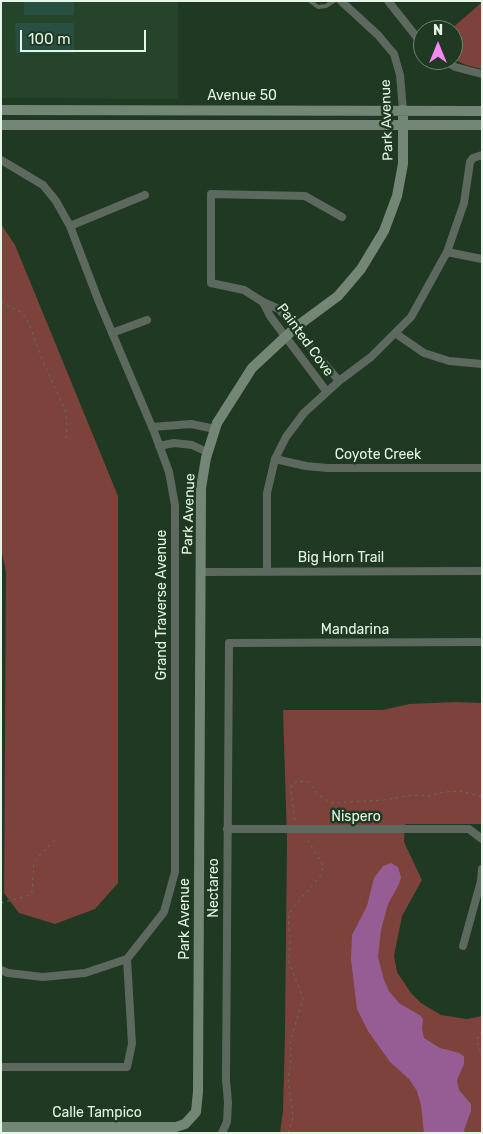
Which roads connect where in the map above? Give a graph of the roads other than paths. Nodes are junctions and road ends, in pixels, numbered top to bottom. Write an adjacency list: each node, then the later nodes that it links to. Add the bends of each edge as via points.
1 (310, 1): 2 (lane, via 318,7)
2 (334, 1)
3 (341, 1): 9 (street, Park Avenue, via 394,54 400,75)
4 (388, 1): 5 (street)
5 (413, 32)
6 (463, 69): 7 (street)
7 (482, 74)
8 (1, 110): 9 (street, Avenue 50)
9 (403, 110): 10 (street, Avenue 50); 12 (street, Park Avenue)
10 (482, 111)
11 (1, 125): 12 (street, Avenue 50)
12 (403, 125): 13 (street, Avenue 50); 23 (street, Park Avenue, via 403,164 397,196 384,231 361,268 338,296)
13 (482, 125)
14 (482, 155): 19 (street, via 470,162 464,203)
15 (1, 160): 18 (street, Grand Traverse Avenue, via 43,185)
16 (145, 195): 18 (street)
17 (342, 217): 21 (street, Painted Cove, via 305,196 211,194 211,283 244,290)
18 (70, 226): 24 (street, Grand Traverse Avenue)
19 (447, 252): 20 (street); 25 (street, via 411,317)
20 (482, 259)
21 (264, 302): 23 (street, Painted Cove, via 279,309); 26 (street, Painted Cove, via 270,316)
22 (147, 320): 24 (street)
23 (296, 327): 26 (street, Park Avenue); 28 (street, Painted Cove)
24 (112, 333): 30 (street, Grand Traverse Avenue)
25 (395, 333): 27 (street, via 424,353 449,361); 28 (street, via 371,357)
26 (286, 336): 29 (street, Painted Cove); 31 (street, Park Avenue, via 252,368)
27 (482, 364)
28 (339, 381): 29 (street)
29 (327, 392): 34 (street, via 304,413)
30 (152, 427): 31 (street, via 191,424); 32 (street, Grand Traverse Avenue)
31 (215, 429): 33 (street, Park Avenue)
32 (159, 446): 33 (street, via 192,445); 45 (street, Grand Traverse Avenue, via 175,505 175,872 164,912)
33 (208, 452): 38 (street, Park Avenue, via 201,488)
34 (274, 459): 35 (street, Coyote Creek, via 327,468); 36 (street, via 267,493)
35 (482, 468)
36 (267, 570): 37 (street, Big Horn Trail); 38 (street, Big Horn Trail)
37 (482, 571)
38 (200, 572): 48 (street, Park Avenue, via 198,1091 196,1112)
39 (482, 642): 40 (street, Mandarina)
40 (229, 643): 41 (street, Nectareo)
41 (227, 829): 42 (street, Nispero, via 469,829); 50 (street, Nectareo, via 228,1102 227,1122)
42 (482, 839)
43 (482, 868): 44 (street)
44 (463, 946)
45 (127, 959): 46 (street, via 85,973 43,976); 47 (street, via 132,1044 127,1068)
46 (1, 970)
47 (1, 1067)
48 (191, 1120): 49 (street, Calle Tampico, via 176,1128)
49 (1, 1127)
50 (222, 1133)

